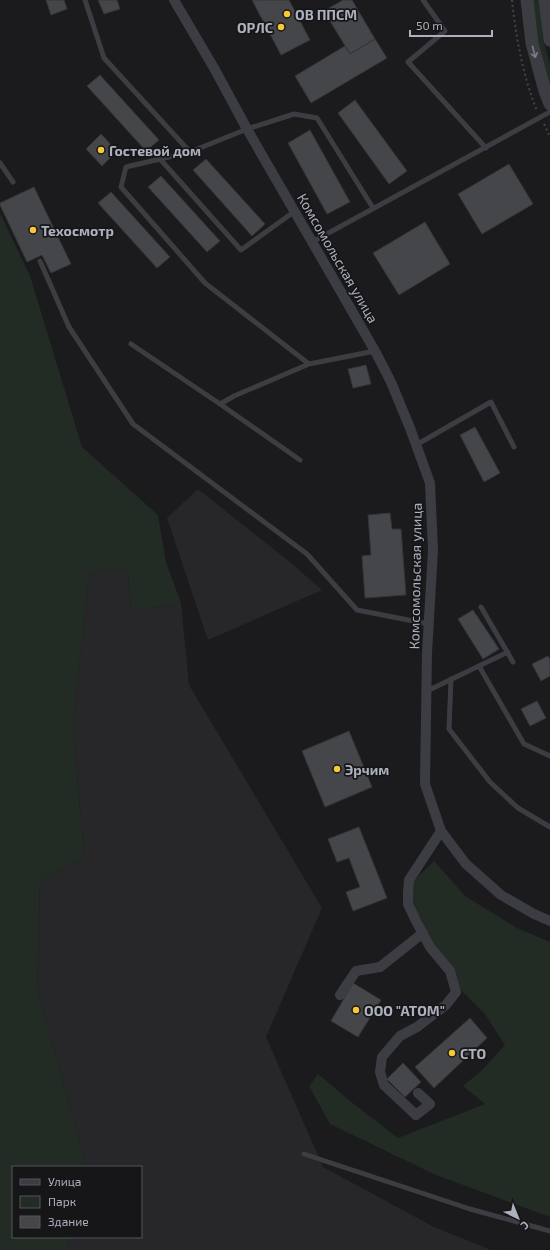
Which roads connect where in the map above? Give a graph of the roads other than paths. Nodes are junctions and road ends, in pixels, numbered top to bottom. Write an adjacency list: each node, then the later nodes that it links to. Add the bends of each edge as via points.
1 (85, 0): 11 (lane, via 104,58)
2 (174, 0): 9 (street, Комсомольская улица)
3 (424, 0): 10 (lane, via 445,31 408,62)
4 (527, 0): 7 (street, one-way to 7, via 532,43)
5 (545, 0): 6 (street)
6 (550, 40)
7 (550, 104)
8 (550, 112): 10 (lane)
9 (247, 129): 11 (lane); 15 (lane, via 294,114 317,118); 16 (street, Комсомольская улица)
10 (486, 148): 15 (lane)
11 (190, 152): 12 (lane)
12 (160, 159): 16 (lane, via 241,250); 21 (lane, via 126,167 121,186 205,283)
13 (0, 163): 14 (lane)
14 (13, 182)
15 (373, 208): 17 (lane)
16 (295, 211): 17 (street, Комсомольская улица)
17 (312, 242): 20 (street, Комсомольская улица)
18 (40, 261): 27 (lane, via 69,327 133,424 307,554 357,610)
19 (131, 344): 22 (lane)
20 (375, 351): 21 (lane); 23 (street, Комсомольская улица, via 391,382)
21 (309, 364): 22 (lane)
22 (220, 404): 25 (lane)
23 (416, 445): 24 (lane, via 491,402); 27 (street, Комсомольская улица, via 430,483 433,550)
24 (514, 447)
25 (300, 460)
26 (481, 607): 28 (lane)
27 (429, 624): 32 (street, Комсомольская улица)
28 (508, 652): 29 (lane); 30 (lane)
29 (514, 662)
30 (479, 666): 31 (lane); 33 (lane, via 524,744)
31 (451, 679): 32 (lane); 34 (lane, via 449,729 490,782 518,808)
32 (427, 690): 35 (street, Комсомольская улица, via 425,784)
33 (550, 756)
34 (550, 827)
35 (442, 831): 36 (street, Комсомольская улица, via 466,864 501,895); 37 (street, via 409,880 408,904)
36 (550, 921)
37 (423, 933): 38 (street, via 380,967 356,971); 39 (street, via 430,947 450,972 456,992 446,1005 417,1027 400,1036 382,1057 380,1072 384,1085 416,1115 430,1104)
38 (340, 995)
39 (418, 1093)
40 (304, 1154): 41 (lane, via 470,1209)
41 (550, 1231)

